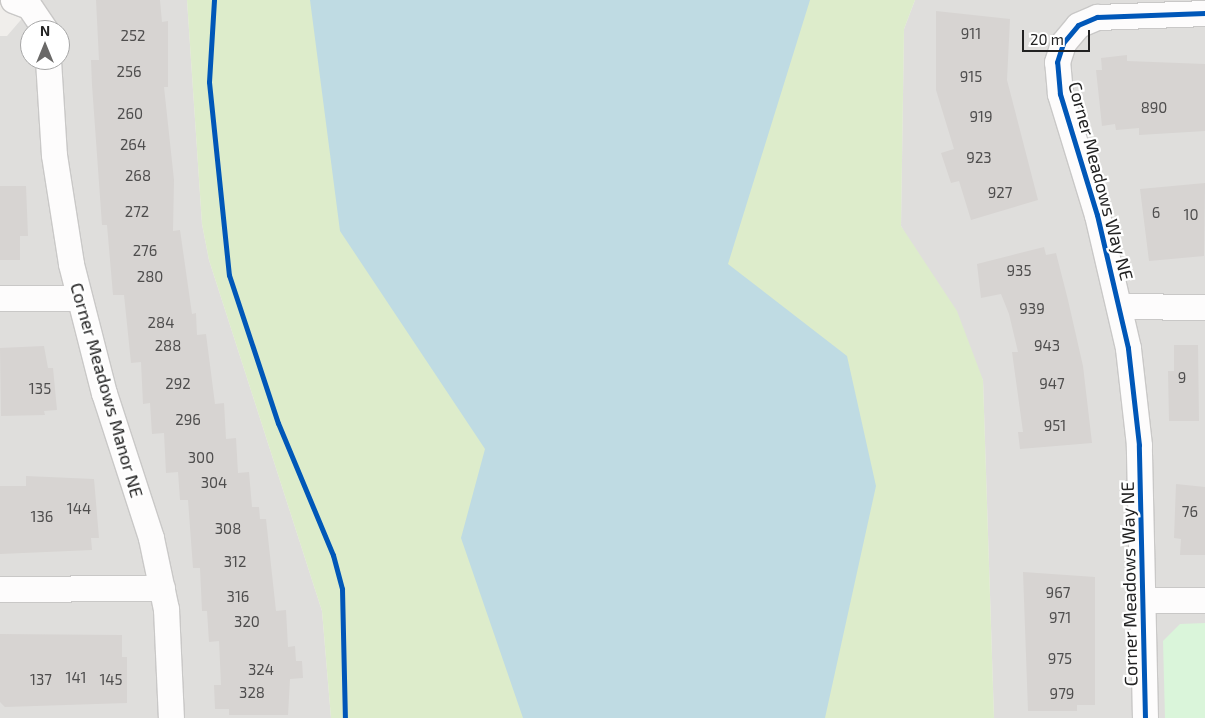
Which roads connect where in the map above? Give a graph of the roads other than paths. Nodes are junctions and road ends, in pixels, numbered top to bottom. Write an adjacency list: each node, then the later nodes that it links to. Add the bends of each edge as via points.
1 (13, 0): 3 (street, via 29,6)
2 (1205, 13): 7 (street, Corner Meadows Way NE, via 1097,17 1078,25 1063,43 1057,62 1060,94)
3 (38, 20)
4 (49, 70): 6 (street, Corner Meadows Manor NE, via 58,191)
5 (0, 298): 6 (street)
6 (79, 298): 9 (street, Corner Meadows Manor NE)
7 (1121, 306): 8 (street); 11 (street, Corner Meadows Way NE, via 1139,445)
8 (1205, 307)
9 (162, 588): 10 (street); 13 (street, Corner Meadows Manor NE, via 170,650)
10 (0, 589)
11 (1144, 600): 12 (street); 14 (street, Corner Meadows Way NE)
12 (1205, 600)
13 (171, 718)
14 (1144, 718)

